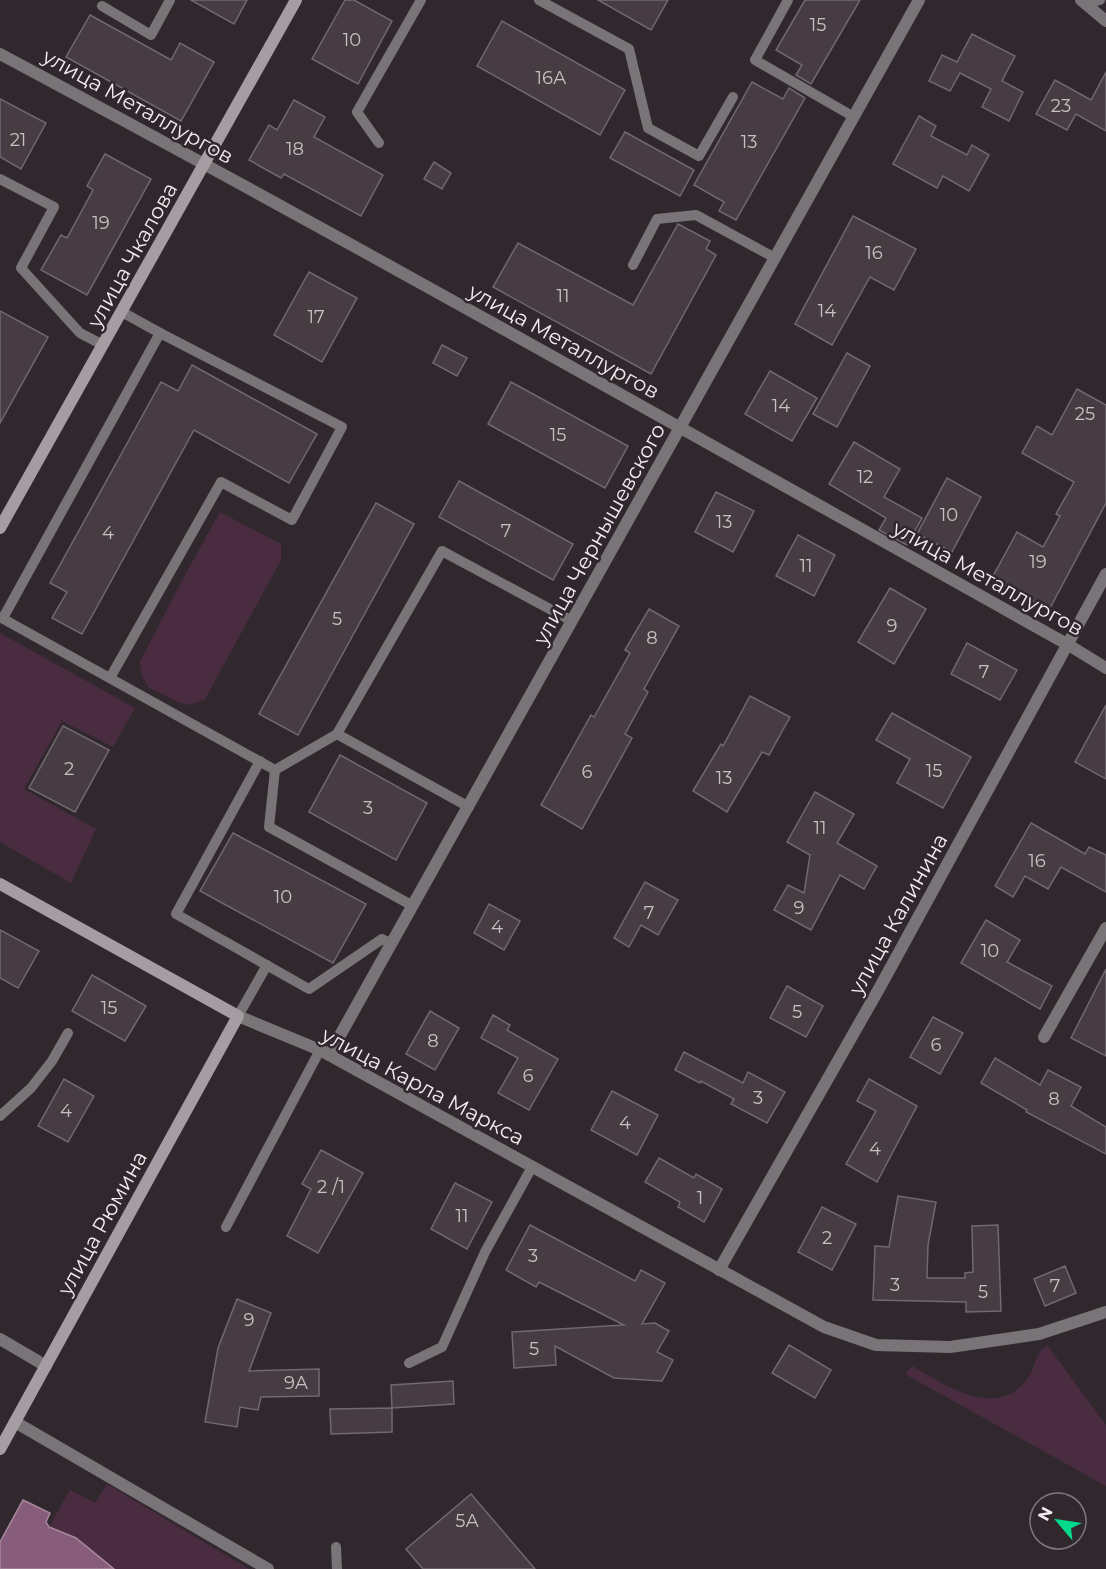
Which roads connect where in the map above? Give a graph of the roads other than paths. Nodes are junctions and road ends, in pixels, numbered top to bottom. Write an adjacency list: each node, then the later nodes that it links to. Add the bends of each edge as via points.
1 (170, 0): 10 (lane, via 151,35)
2 (296, 0): 16 (main road, улица Чкалова)
3 (407, 0): 9 (lane)
4 (539, 0): 13 (lane, via 629,49 648,128 699,156)
5 (788, 0): 14 (lane, via 755,60)
6 (920, 0): 14 (street, улица Чернышевского)
7 (1100, 0): 8 (lane)
8 (1084, 2): 11 (street)
9 (419, 3): 15 (lane, via 357,112)
10 (102, 6)
11 (1106, 21)
12 (0, 54): 16 (street, улица Металлургов)
13 (733, 97)
14 (854, 117): 18 (street, улица Чернышевского)
15 (379, 143)
16 (205, 164): 20 (main road, улица Чкалова); 23 (street, улица Металлургов)
17 (0, 179): 22 (lane, via 54,207 21,268 80,333)
18 (775, 258): 19 (lane, via 696,215 657,219); 23 (street, улица Чернышевского)
19 (633, 265)
20 (122, 312): 21 (lane); 22 (main road, улица Чкалова)
21 (160, 333): 26 (lane); 30 (lane, via 342,427 292,520 222,482)
22 (103, 345): 24 (main road, улица Чкалова)
23 (681, 427): 27 (street, улица Чернышевского); 28 (street, улица Металлургов)
24 (0, 528)
25 (1106, 574): 28 (street, улица Калинина)
26 (1, 618): 30 (lane)
27 (572, 621): 31 (lane, via 441,551); 34 (street, улица Чернышевского)
28 (1067, 644): 29 (street, улица Металлургов); 47 (street, улица Калинина, via 880,987)
29 (1106, 668)
30 (110, 678): 32 (lane)
31 (337, 734): 33 (lane); 34 (lane)
32 (260, 761): 33 (lane); 39 (lane, via 176,914)
33 (275, 770): 36 (lane, via 269,827)
34 (469, 807): 36 (street, улица Чернышевского)
35 (0, 884): 40 (main road, улица Карла Маркса)
36 (413, 906): 38 (street, улица Чернышевского)
37 (1106, 928): 42 (street)
38 (392, 944): 39 (lane, via 382,939 309,989); 43 (street, улица Чернышевского)
39 (267, 965): 40 (lane)
40 (238, 1016): 43 (street, улица Карла Маркса); 51 (main road, улица Рюмина)
41 (68, 1033): 44 (lane, via 31,1088)
42 (1044, 1037)
43 (325, 1053): 45 (street, улица Карла Маркса); 46 (lane)
44 (0, 1116)
45 (532, 1167): 47 (street, улица Карла Маркса); 50 (lane, via 485,1252 442,1347)
46 (226, 1227)
47 (719, 1269): 48 (street, улица Карла Маркса, via 824,1327 876,1345 950,1347 1040,1334)
48 (1106, 1312)
49 (0, 1339): 51 (street)
50 (409, 1363)
51 (46, 1366): 52 (main road, улица Рюмина)
52 (15, 1422): 53 (main road, улица Рюмина); 55 (street)
53 (0, 1449)
54 (336, 1547): 56 (lane)
55 (268, 1569)
56 (337, 1569)

